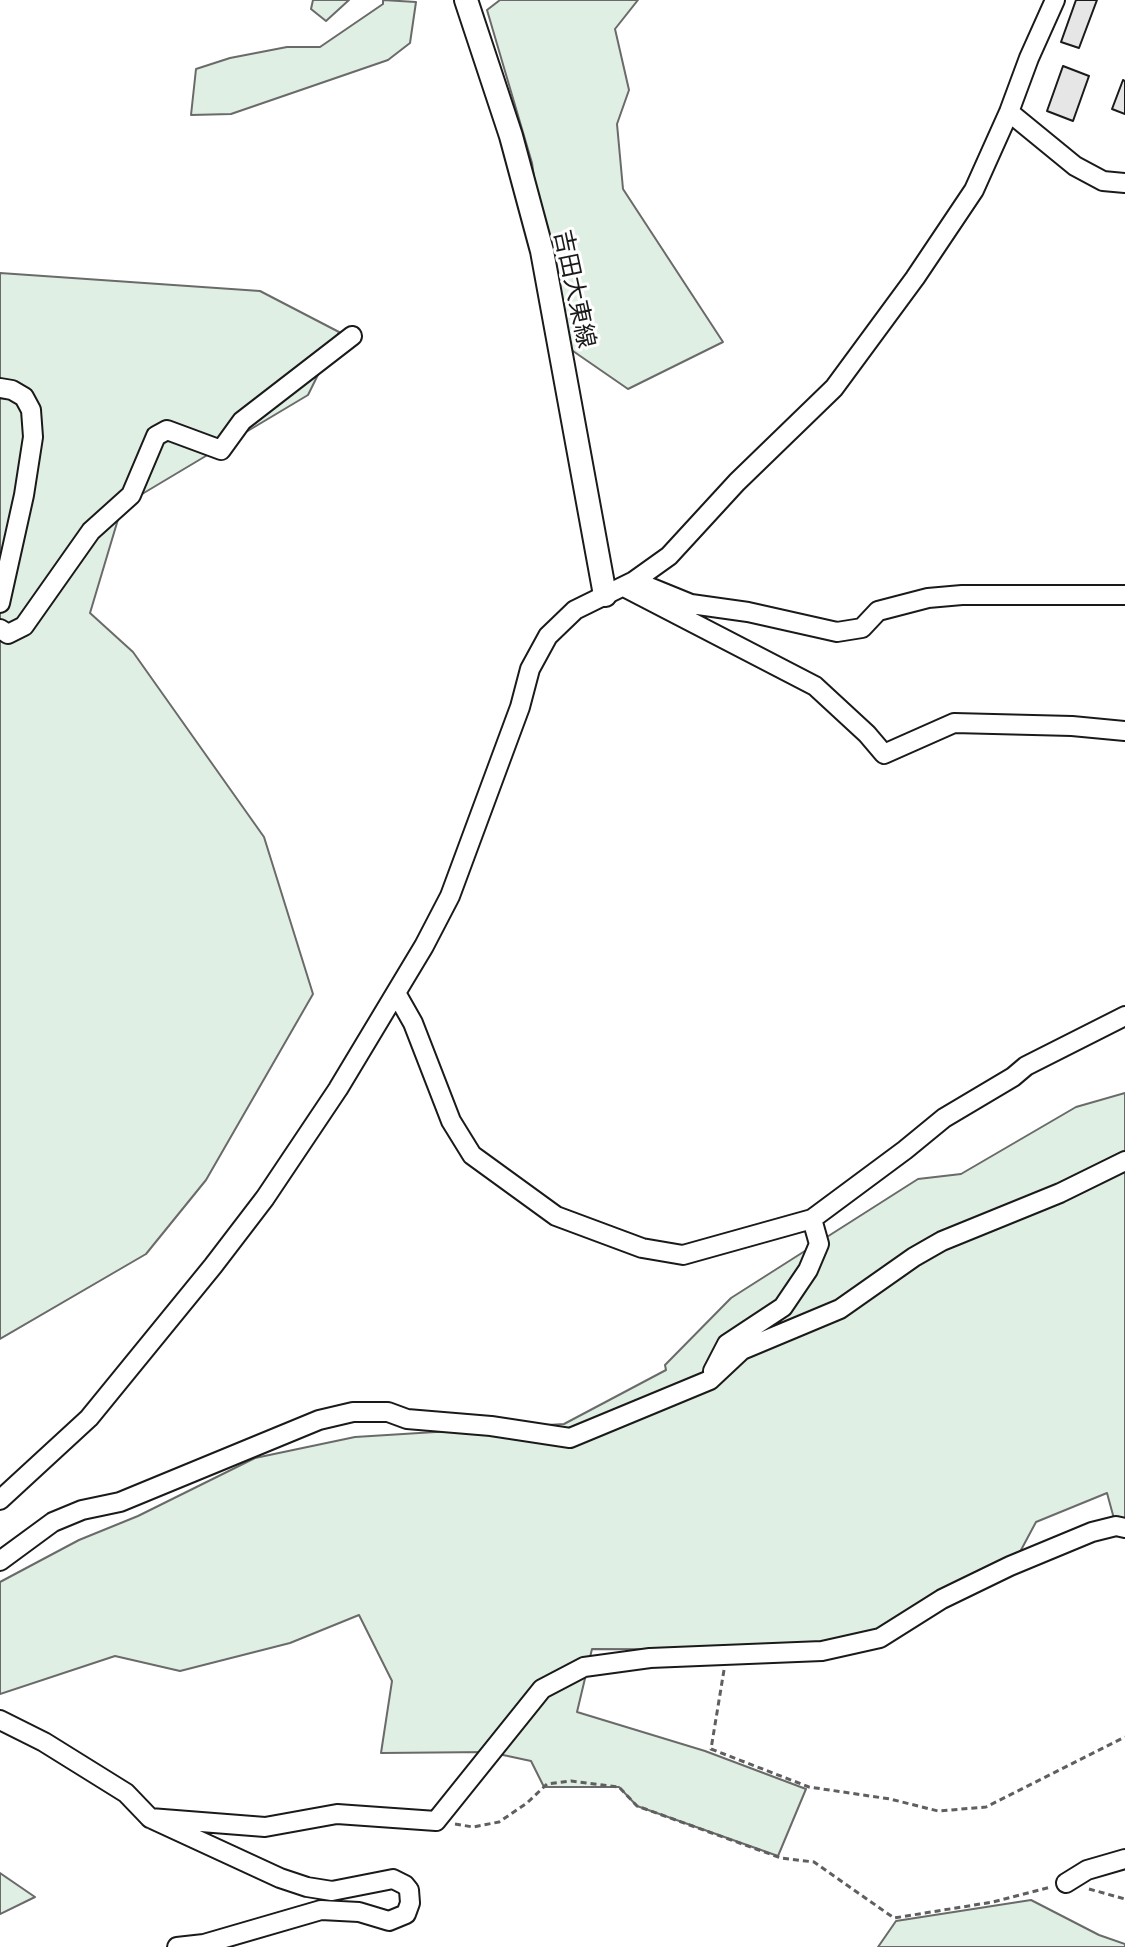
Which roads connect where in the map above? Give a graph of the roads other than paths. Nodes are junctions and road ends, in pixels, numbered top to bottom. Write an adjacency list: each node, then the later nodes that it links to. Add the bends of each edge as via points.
1 (466, 0): 7 (main road, 吉田大東線, via 542,251)
2 (1055, 0): 3 (street)
3 (1009, 112): 4 (street, via 1075,166 1103,181); 7 (street, via 974,190 834,388 687,539)
4 (1125, 183)
5 (352, 336): 10 (street, via 242,421 221,450 167,430 156,436 131,495 91,531 24,626 8,634)
6 (0, 388): 9 (street, via 24,397 33,437)
7 (621, 588): 8 (street, via 837,632 862,628 878,611 928,598); 11 (street, via 815,686 884,754 954,723); 12 (street, via 575,610 537,652 450,896)
8 (1125, 595)
9 (0, 603)
10 (0, 629)
11 (1125, 731)
12 (396, 993): 15 (street, via 451,1121 472,1155 556,1216 642,1248 683,1255); 17 (street, via 265,1198 213,1266 89,1418)
13 (1125, 1016): 15 (street, via 1026,1066 944,1118)
14 (1125, 1161): 16 (street, via 942,1241 840,1309 742,1350)
15 (812, 1219): 16 (street, via 819,1244 808,1270 783,1307 727,1344)
16 (710, 1380): 19 (street, via 570,1438 407,1419 388,1412 353,1412 319,1420 120,1502 53,1522)
17 (0, 1500)
18 (1125, 1528): 21 (street, via 1092,1532 1010,1566 942,1599 880,1638 822,1651 650,1658 584,1667 542,1689 436,1821 337,1814 265,1827)
19 (0, 1561)
20 (0, 1720): 21 (street, via 126,1793)
21 (150, 1818): 24 (street, via 307,1887 332,1891 393,1879 409,1890 406,1914 389,1921 359,1912 321,1910)
22 (1125, 1859): 23 (street, via 1087,1870)
23 (1066, 1883)
24 (177, 1947)

